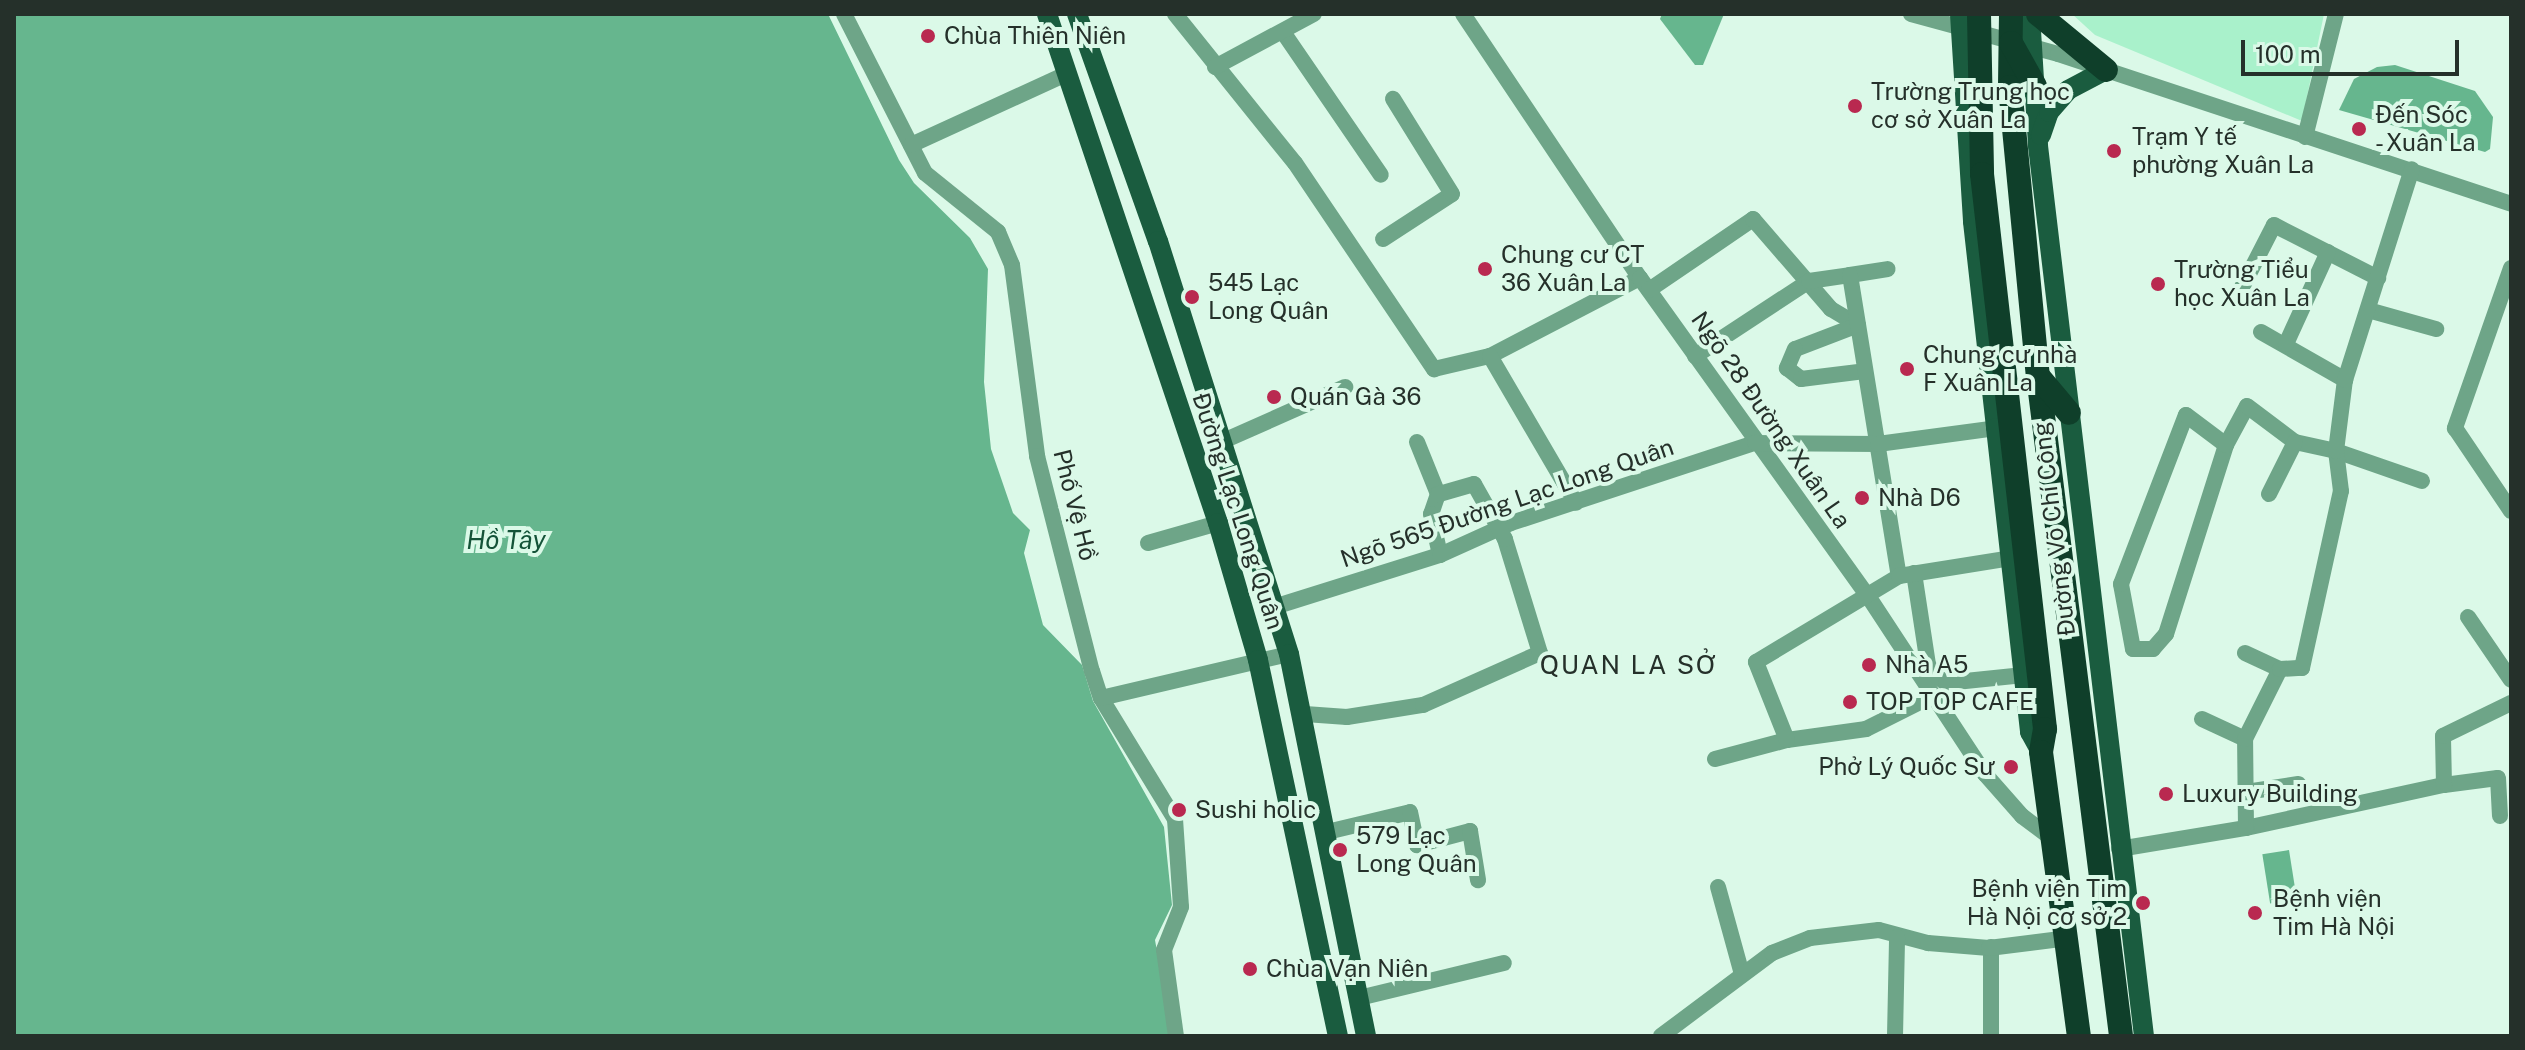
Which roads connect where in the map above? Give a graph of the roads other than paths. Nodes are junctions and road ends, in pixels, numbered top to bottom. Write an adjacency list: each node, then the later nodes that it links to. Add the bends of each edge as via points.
1 (844, 14): 22 (street, Phố Vệ Hồ)
2 (1047, 14): 17 (main road, Đường Lạc Long Quân)
3 (1077, 14): 49 (main road, Đường Lạc Long Quân, via 1158,241)
4 (1175, 14): 15 (street)
5 (1314, 14): 13 (street)
6 (1463, 14): 34 (street, Ngõ 28 Đường Xuân La)
7 (1911, 14): 12 (street)
8 (2011, 14): 14 (highway, Đường Võ Chí Công)
9 (2030, 14): 14 (main road, Đường Võ Chí Công)
10 (2038, 14): 16 (highway)
11 (2336, 14): 21 (street)
12 (1970, 22): 14 (street); 20 (highway, Đường Võ Chí Công)
13 (1283, 32): 15 (street); 25 (street)
14 (2021, 44): 16 (street); 18 (highway); 44 (highway, Đường Võ Chí Công)
15 (1215, 67): 41 (street, via 1295,163 1434,369)
16 (2106, 70): 21 (street); 23 (main road, via 2068,90 2049,112)
17 (1066, 74): 22 (street); 61 (main road, Đường Lạc Long Quân)
18 (2035, 86): 23 (main road, Đường Võ Chí Công)
19 (1393, 99): 27 (street, via 1452,194)
20 (1973, 106): 48 (main road, Đường Võ Chí Công); 83 (highway, Đường Võ Chí Công, via 2045,729)
21 (2305, 137): 24 (street)
22 (911, 145): 77 (street, Phố Vệ Hồ, via 935,184 998,232 1012,265 1037,456)
23 (2038, 146): 47 (main road, Đường Võ Chí Công)
24 (2412, 169): 26 (street); 32 (street)
25 (1381, 175)
26 (2511, 204)
27 (1383, 239)
28 (2328, 252): 32 (street); 35 (street, via 2274,225); 40 (street)
29 (2511, 268): 60 (street, via 2455,428)
30 (1888, 269): 31 (street)
31 (1850, 275): 33 (street); 37 (street)
32 (2378, 278): 36 (street)
33 (1809, 281): 34 (street, via 1767,230 1748,219); 37 (street, via 1831,309); 42 (street)
34 (1645, 284): 41 (street); 42 (street, Ngõ 28 Đường Xuân La)
35 (2236, 299)
36 (2368, 310): 38 (street); 45 (street)
37 (1858, 325): 43 (street); 43 (street, via 1795,349 1787,368 1801,379)
38 (2436, 329)
39 (2261, 332): 40 (street)
40 (2286, 344): 45 (street)
41 (1490, 356): 59 (street)
42 (1695, 356): 52 (street, Ngõ 28 Đường Xuân La)
43 (1865, 371): 53 (street)
44 (2038, 376): 47 (highway); 108 (highway, Đường Võ Chí Công)
45 (2345, 380): 55 (street)
46 (1345, 387): 49 (street)
47 (2069, 413): 92 (main road, Đường Võ Chí Công)
48 (1996, 428): 53 (street, Ngõ 565 Đường Lạc Long Quân); 65 (main road, Đường Võ Chí Công)
49 (1221, 442): 68 (main road, Đường Lạc Long Quân)
50 (1417, 442): 57 (street)
51 (2295, 442): 54 (street, via 2247,406); 55 (street); 58 (street)
52 (1755, 443): 53 (street, Ngõ 565 Đường Lạc Long Quân); 59 (street, Ngõ 565 Đường Lạc Long Quân); 67 (street, Ngõ 28 Đường Xuân La)
53 (1878, 444): 66 (street)
54 (2226, 445): 54 (street, via 2186,415 2121,584 2133,649 2160,642 2174,615)
55 (2336, 451): 56 (street); 73 (street, via 2341,491 2302,668)
56 (2422, 481)
57 (1438, 494): 62 (street, via 1474,484); 64 (street, via 1431,514)
58 (2269, 494)
59 (1576, 503): 62 (street, Ngõ 565 Đường Lạc Long Quân)
60 (2511, 511)
61 (1218, 523): 63 (street); 72 (main road, Đường Lạc Long Quân)
62 (1498, 528): 64 (street, Ngõ 565 Đường Lạc Long Quân); 79 (street, via 1540,653 1423,705 1347,717)
63 (1148, 543)
64 (1440, 555): 68 (street, Ngõ 565 Đường Lạc Long Quân)
65 (2011, 558): 66 (street); 74 (main road, Đường Võ Chí Công)
66 (1906, 574): 67 (street); 74 (street, via 1928,665 1936,676 1946,683)
67 (1868, 596): 76 (street, Ngõ 28 Đường Xuân La); 82 (street, via 1756,662)
68 (1274, 607): 71 (main road, Đường Lạc Long Quân)
69 (2468, 617): 75 (street)
70 (2245, 653): 73 (street)
71 (1289, 654): 72 (street); 79 (main road, Đường Lạc Long Quân)
72 (1258, 660): 77 (street); 102 (main road, Đường Lạc Long Quân)
73 (2280, 669): 81 (street)
74 (2024, 675): 83 (main road, Đường Võ Chí Công, via 2030,732)
75 (2511, 680)
76 (1932, 696): 82 (street, via 1866,729); 91 (street, Ngõ 28 Đường Xuân La, via 1985,774 2022,816)
77 (1101, 698): 101 (street, Phố Vệ Hồ, via 1175,819 1181,907 1164,950)
78 (2511, 703): 86 (street, via 2443,736)
79 (1305, 714): 90 (main road, Đường Lạc Long Quân)
80 (2202, 719): 81 (street)
81 (2245, 739): 87 (street)
82 (1787, 740): 84 (street)
83 (2041, 752): 91 (highway, Đường Võ Chí Công)
84 (1715, 759)
85 (2298, 784): 87 (street)
86 (2444, 785): 88 (street, via 2498,778); 89 (street)
87 (2246, 792): 89 (street)
88 (2500, 816)
89 (2246, 828): 92 (street)
90 (1327, 832): 93 (street, via 1410,812 1417,845 1470,831); 100 (main road, Đường Lạc Long Quân)
91 (2054, 840): 96 (highway, Đường Võ Chí Công)
92 (2119, 849): 109 (main road, Đường Võ Chí Công)
93 (1478, 880)
94 (1718, 887): 99 (street)
95 (1897, 937): 97 (street); 99 (street, via 1879,930 1846,930 1810,938 1772,953); 105 (street)
96 (2068, 938): 97 (street); 107 (highway, Đường Võ Chí Công)
97 (1991, 947): 106 (street)
98 (1504, 963): 100 (street)
99 (1742, 974): 104 (street)
100 (1359, 998): 103 (main road, Đường Lạc Long Quân)
101 (1176, 1036)
102 (1338, 1036)
103 (1366, 1036)
104 (1661, 1036)
105 (1895, 1036)
106 (1991, 1036)
107 (2079, 1036)
108 (2121, 1036)
109 (2144, 1036)

